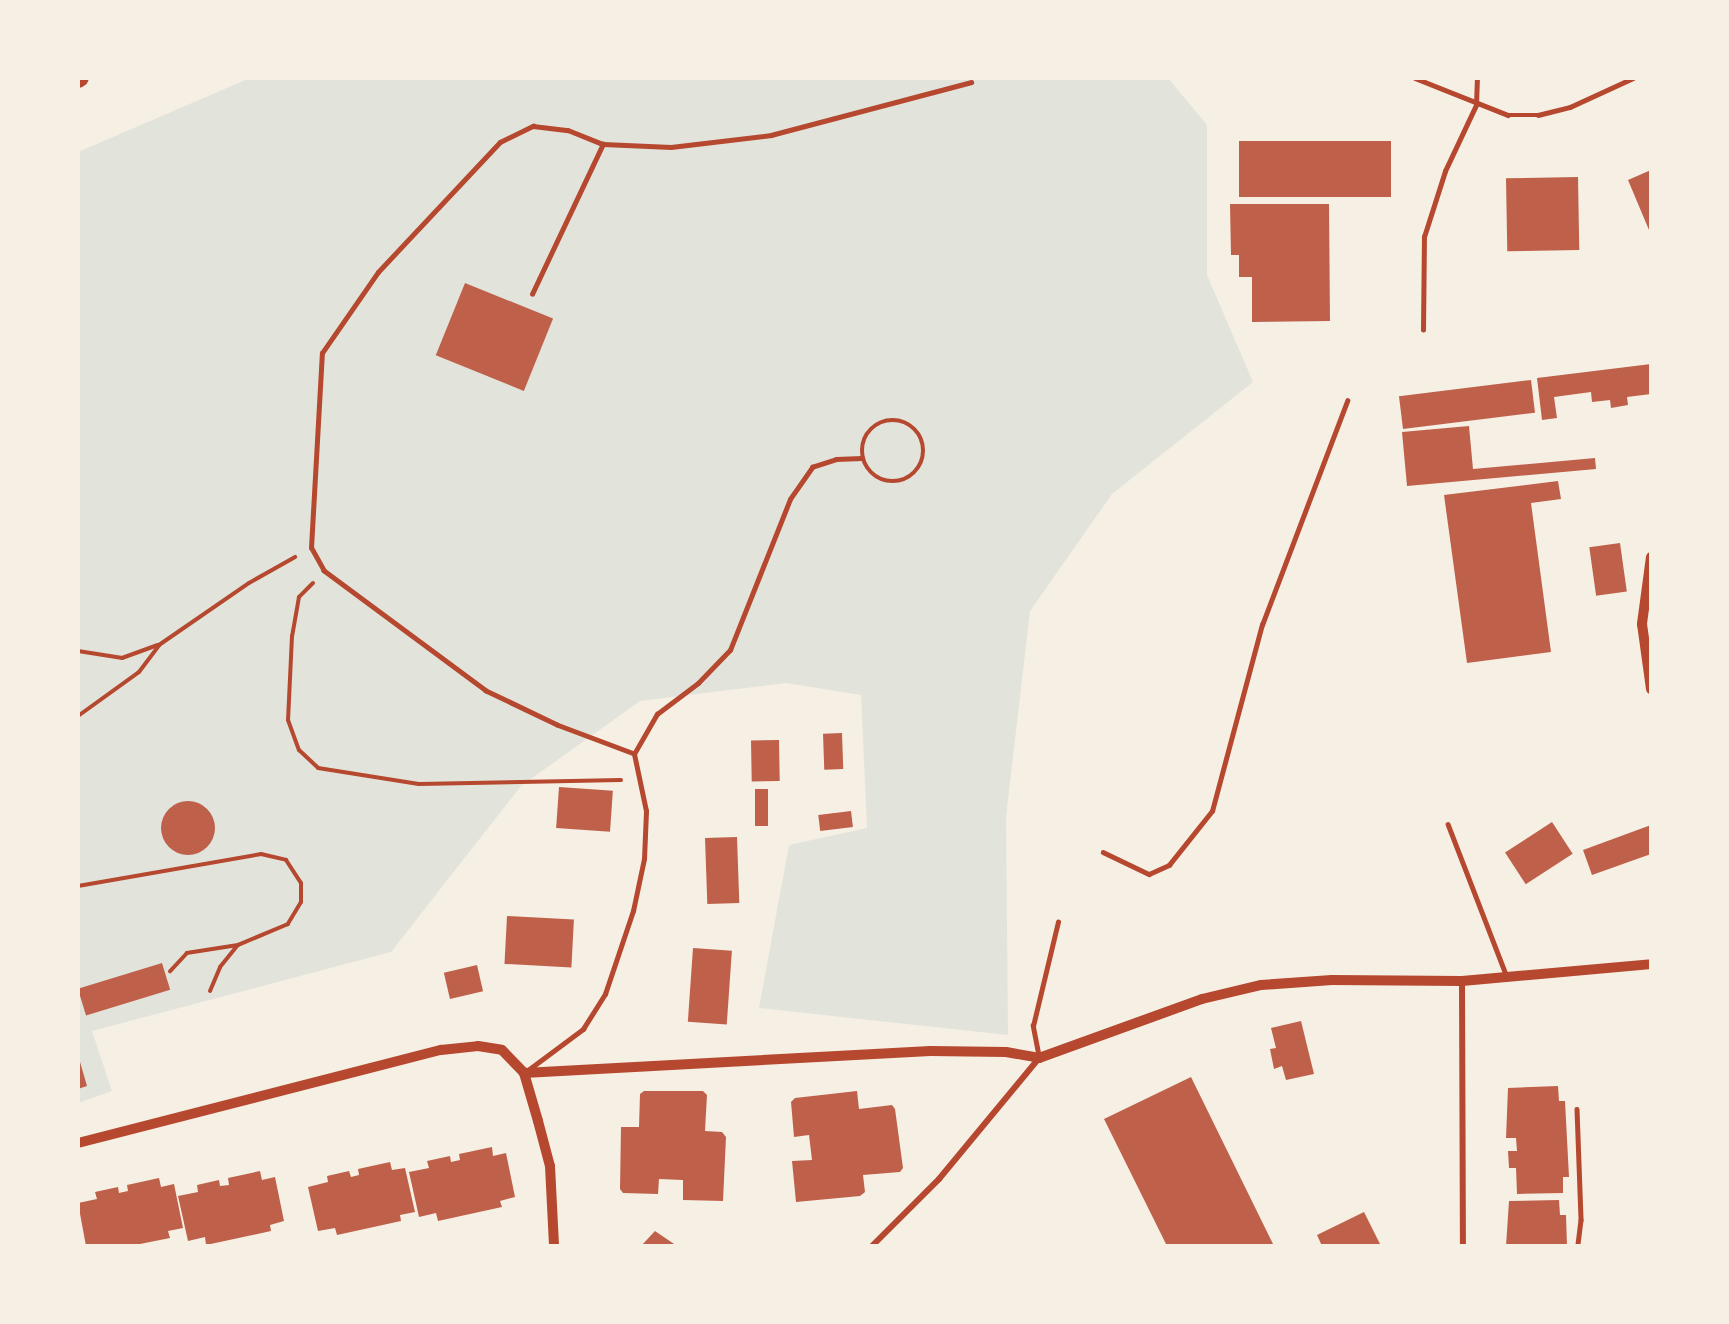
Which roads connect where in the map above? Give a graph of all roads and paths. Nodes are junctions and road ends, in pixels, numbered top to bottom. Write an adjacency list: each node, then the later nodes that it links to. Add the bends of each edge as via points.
1 (1415, 78): 5 (lane)
2 (1478, 78): 5 (lane)
3 (1633, 78): 5 (lane, via 1570,107 1538,115 1508,115)
4 (971, 82): 6 (lane, via 771,135 671,147)
5 (1476, 105): 8 (lane, via 1445,171 1424,237)
6 (603, 144): 7 (lane); 11 (lane, via 568,130 533,126 500,142 378,272 322,353)
7 (532, 294)
8 (1424, 330)
9 (1347, 401): 21 (lane, via 1262,625 1212,811 1169,865 1149,874)
10 (862, 458): 10 (lane, via 873,476 894,483 914,475 925,448 909,424 890,419 872,427 865,436); 18 (lane, via 836,459 812,467 790,499 730,650 698,683 657,714)
11 (311, 548): 13 (lane); 14 (path, via 249,583)
12 (1651, 557): 16 (street, via 1642,624)
13 (324, 571): 18 (lane, via 486,691 557,725); 19 (path, via 299,597 288,686 288,720 299,750 318,768 419,784)
14 (159, 645): 15 (path, via 122,658); 17 (path, via 139,672)
15 (78, 651)
16 (1651, 689)
17 (78, 716)
18 (634, 754): 19 (lane)
19 (637, 781): 31 (lane, via 646,811 644,859 633,911 605,994 583,1029)
20 (1448, 824): 27 (lane)
21 (1103, 852)
22 (78, 886): 24 (path, via 261,854 286,860 301,883 297,909 288,924)
23 (1058, 922): 30 (lane, via 1033,1026)
24 (238, 945): 26 (path, via 187,953); 29 (path, via 220,967)
25 (1651, 964): 27 (street)
26 (170, 970)
27 (1507, 977): 28 (street)
28 (1462, 981): 30 (street, via 1332,980 1261,985 1202,999); 36 (street)
29 (210, 991)
30 (1039, 1058): 31 (street, via 1006,1052 930,1052); 35 (street, via 939,1179)
31 (524, 1073): 33 (street, via 502,1050 478,1046 441,1050); 34 (street, via 550,1167)
32 (1577, 1109): 37 (lane, via 1581,1220)
33 (78, 1143)
34 (554, 1246)
35 (872, 1246)
36 (1463, 1246)
37 (1578, 1246)

